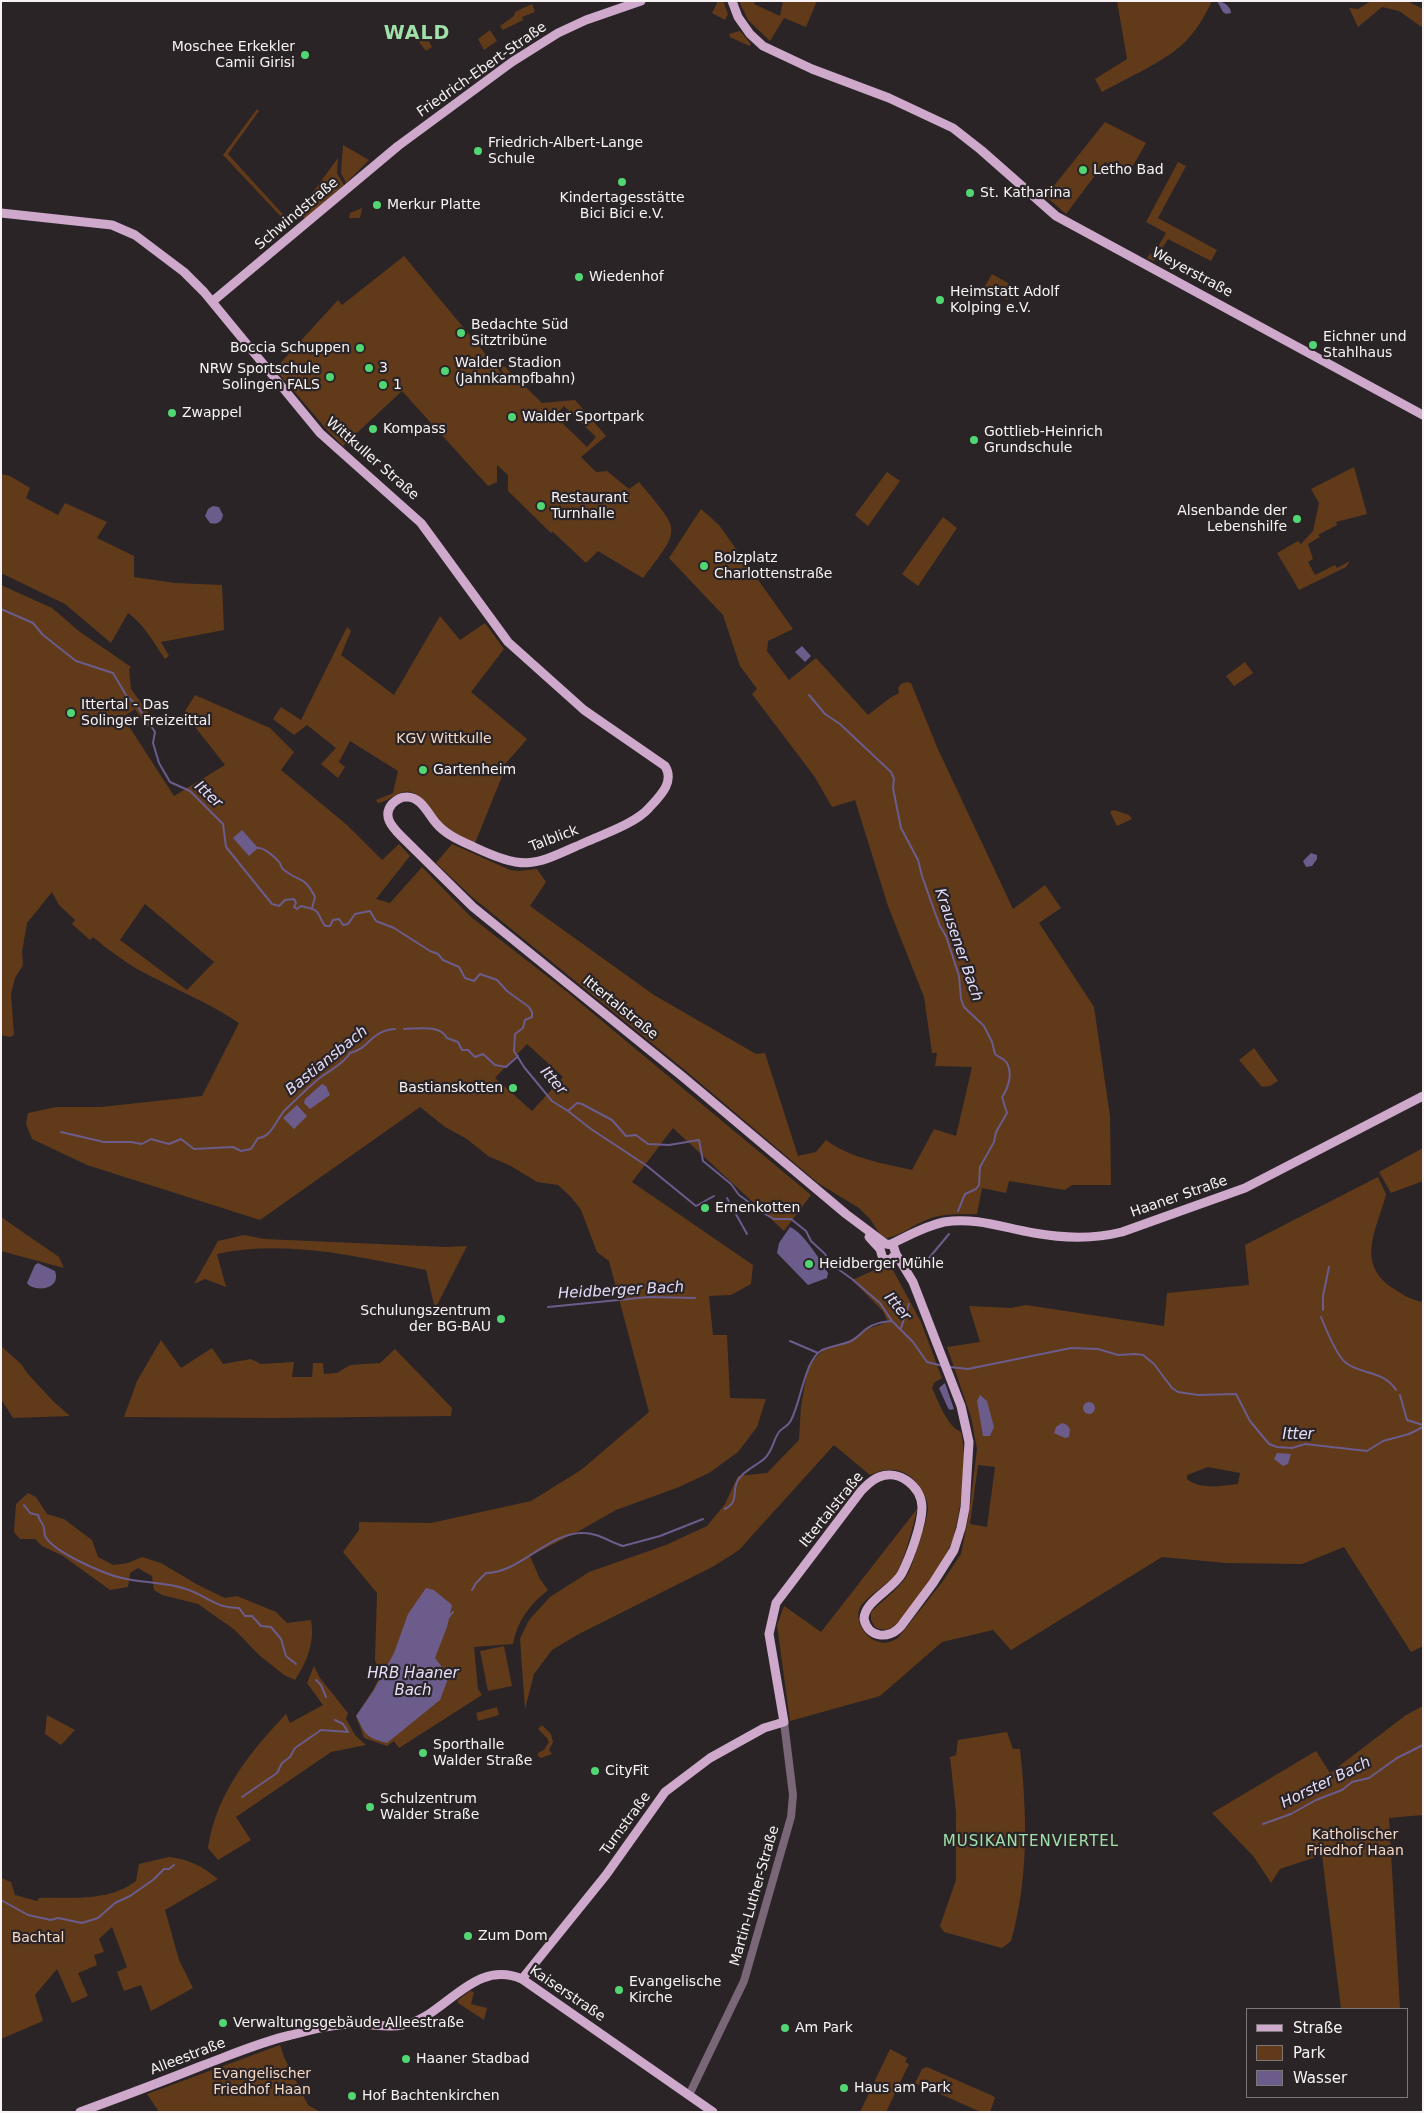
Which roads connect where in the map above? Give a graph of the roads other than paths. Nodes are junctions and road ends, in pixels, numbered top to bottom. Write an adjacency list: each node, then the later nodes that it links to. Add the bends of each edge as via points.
1 (641, 1): 3 (main road, Friedrich-Ebert-Straße, via 586,20 554,36 508,65)
2 (732, 1): 6 (main road, Weyerstraße, via 738,17 763,46 812,69 889,98 962,134 1056,216)
3 (398, 146): 5 (main road, Schwindstraße)
4 (1, 214): 5 (main road, Wittkuller Straße, via 112,225 124,229 186,274)
5 (212, 302): 7 (main road, Wittkuller Straße, via 320,433 421,523 508,642 584,710 659,761)
6 (1423, 415)
7 (668, 772): 8 (main road, Talblick, via 664,790 640,816 540,862 522,864 505,861 462,841 441,829 424,806 410,797 395,801)
8 (388, 814): 10 (main road, Ittertalstraße, via 396,832 473,907 631,1034)
9 (1423, 1096): 10 (main road, Haaner Straße, via 1245,1188 1116,1233 1051,1236 968,1220 943,1222 924,1228)
10 (890, 1251): 11 (main road, Ittertalstraße, via 920,1302 961,1406 969,1442 962,1528 954,1550 933,1584 897,1630 885,1636 871,1631 865,1623 866,1610 899,1578 922,1510 920,1497 905,1479 884,1476 868,1484 776,1603 770,1634)
11 (784, 1722): 12 (main road, Turnstraße, via 764,1728 710,1758 666,1792 606,1875); 14 (street, Martin-Luther-Straße, via 793,1796 791,1817 744,1981)
12 (522, 1979): 13 (main road, Kaiserstraße, via 489,1975 423,2017 404,2025 349,2024); 14 (main road, Kaiserstraße)
13 (307, 2031): 15 (main road, Alleestraße, via 273,2039)
14 (689, 2095): 16 (main road, Kaiserstraße)
15 (80, 2112)
16 (713, 2112)

